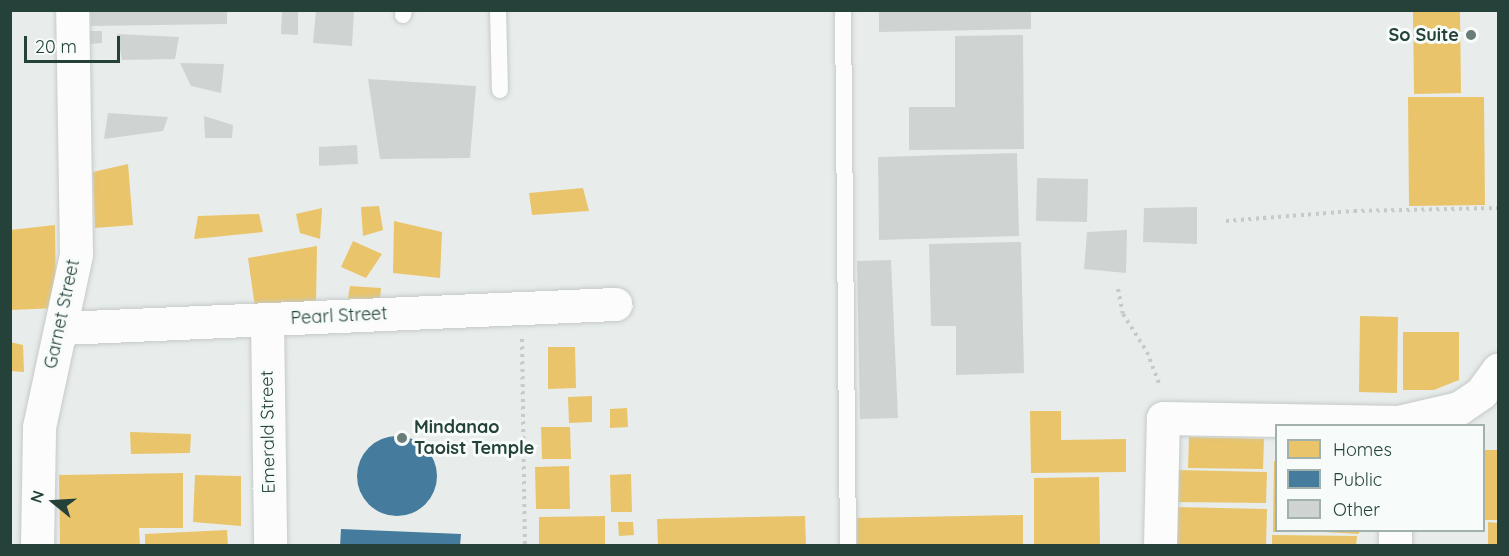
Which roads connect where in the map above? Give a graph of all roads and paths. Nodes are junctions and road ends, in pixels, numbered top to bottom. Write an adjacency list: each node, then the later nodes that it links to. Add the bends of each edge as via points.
1 (72, 10): 11 (street, Garnet Street, via 78,217)
2 (498, 10): 4 (lane)
3 (843, 10): 18 (lane)
4 (500, 90)
5 (1498, 208): 6 (path, via 1354,211)
6 (1227, 220)
7 (1118, 289): 13 (path, via 1123,314 1159,377)
8 (615, 304): 9 (street, Pearl Street)
9 (521, 308): 10 (street, Pearl Street); 17 (path)
10 (267, 319): 11 (street, Pearl Street); 16 (street, Emerald Street)
11 (63, 328): 15 (street, Garnet Street, via 39,427)
12 (1498, 370): 14 (street, via 1481,393 1459,408)
13 (1163, 418): 14 (street); 19 (street)
14 (1398, 424)
15 (38, 546)
16 (270, 546)
17 (525, 546)
18 (848, 546)
19 (1160, 546)

